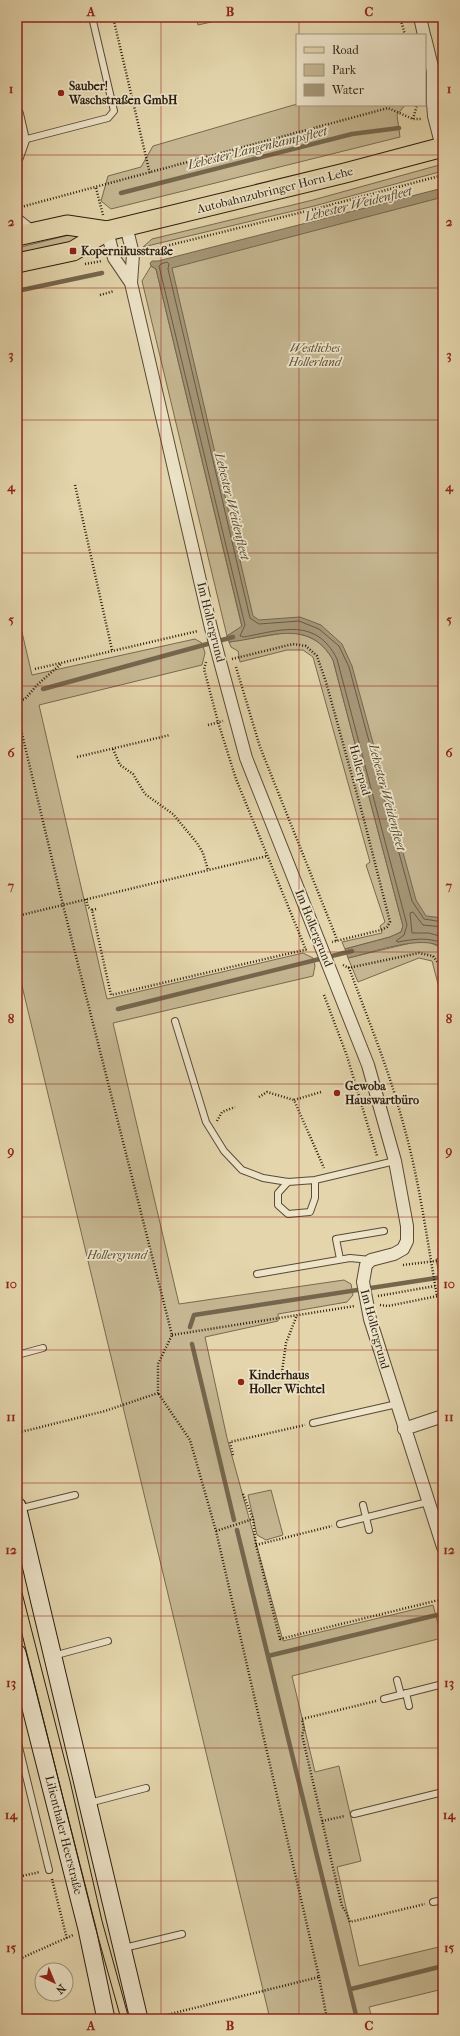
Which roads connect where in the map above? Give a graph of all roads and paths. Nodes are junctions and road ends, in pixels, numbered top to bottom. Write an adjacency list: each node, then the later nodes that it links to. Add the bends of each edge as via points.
1 (92, 17): 14 (lane, via 114,111 108,118)
2 (113, 17): 17 (path)
3 (400, 17): 6 (path)
4 (420, 17): 7 (street)
5 (439, 17): 8 (path)
6 (404, 34)
7 (424, 34)
8 (443, 34)
9 (426, 40): 10 (street)
10 (433, 71): 11 (street); 15 (street, via 432,103)
11 (443, 87)
12 (417, 106): 17 (path, via 413,118 388,108)
13 (17, 114): 14 (street)
14 (23, 140): 16 (street)
15 (443, 147): 22 (main road, Autobahnzubringer Horn-Lehe)
16 (17, 157)
17 (150, 174): 19 (path)
18 (443, 175): 25 (path)
19 (96, 188): 20 (path); 23 (path)
20 (17, 208)
21 (17, 220): 24 (street)
22 (126, 226): 23 (main road, Autobahnzubringer Horn-Lehe); 25 (street, Im Hollergrund)
23 (107, 231): 24 (main road, Autobahnzubringer Horn-Lehe, via 67,225); 26 (main road, Autobahnzubringer Horn-Lehe, via 73,251); 27 (street, Im Hollergrund, via 114,258)
24 (25, 234)
25 (133, 254): 27 (street, Im Hollergrund)
26 (17, 263)
27 (131, 283): 31 (street, Im Hollergrund)
28 (114, 291): 29 (path)
29 (100, 295)
30 (75, 485): 32 (path)
31 (212, 632): 32 (path); 41 (street, Im Hollergrund, via 246,758)
32 (112, 650): 34 (path)
33 (232, 659): 33 (path, Hollerpad, via 293,644 306,646 317,656 361,809 390,922 387,927 336,941 260,747 238,669)
34 (62, 663): 35 (path); 36 (path, via 24,699)
35 (35, 670)
36 (17, 701)
37 (17, 713): 44 (path)
38 (170, 735): 39 (path)
39 (113, 749): 40 (path); 42 (path, via 120,765 133,774 145,794 172,814 192,838 203,853)
40 (77, 757)
41 (283, 851): 42 (path); 48 (street, Im Hollergrund)
42 (208, 870): 43 (path)
43 (86, 899): 44 (path); 46 (path, via 88,907)
44 (63, 905): 47 (path); 76 (path)
45 (96, 909): 46 (path)
46 (92, 910): 48 (path, via 111,995)
47 (17, 916)
48 (322, 947): 58 (street, Im Hollergrund, via 368,1065)
49 (349, 968): 50 (path, via 419,953 433,956 439,964)
50 (443, 978)
51 (322, 990): 59 (path, via 347,1056)
52 (175, 1021): 57 (lane)
53 (321, 1092): 55 (path)
54 (259, 1097): 55 (path, via 267,1092)
55 (294, 1100): 60 (path)
56 (235, 1106): 57 (path, via 222,1112 216,1124)
57 (210, 1128): 62 (lane, via 224,1151 242,1170 263,1178)
58 (395, 1161): 59 (lane); 66 (street, Im Hollergrund, via 407,1226 407,1241 402,1249 394,1254)
59 (380, 1166): 60 (lane)
60 (327, 1178): 61 (lane)
61 (315, 1180): 62 (lane); 62 (lane, via 315,1198 310,1212 288,1214 278,1205 278,1193)
62 (288, 1182)
63 (424, 1223): 68 (path)
64 (384, 1230): 65 (lane, via 336,1239)
65 (340, 1259): 66 (lane); 69 (lane)
66 (371, 1260): 74 (street, Im Hollergrund, via 366,1265 363,1282)
67 (443, 1260): 68 (path)
68 (432, 1261): 70 (path)
69 (257, 1274)
70 (435, 1285): 71 (path); 73 (path)
71 (383, 1295)
72 (443, 1295): 73 (path)
73 (437, 1296): 74 (path, via 388,1306)
74 (366, 1300): 75 (path); 81 (street, Im Hollergrund)
75 (297, 1315): 76 (path); 79 (path, via 286,1343 282,1372)
76 (172, 1334): 80 (path, via 158,1364)
77 (43, 1348): 78 (lane)
78 (17, 1354)
79 (273, 1376)
80 (158, 1393): 85 (path, via 105,1412); 96 (path, via 190,1440)
81 (397, 1404): 83 (lane); 84 (street, Im Hollergrund)
82 (443, 1416): 84 (street)
83 (313, 1423): 86 (path, via 230,1442)
84 (404, 1429): 89 (street, Im Hollergrund)
85 (17, 1433)
86 (233, 1456)
87 (243, 1494): 93 (path)
88 (75, 1495): 91 (lane)
89 (428, 1502): 92 (lane); 98 (street, Im Hollergrund)
90 (363, 1505): 92 (lane)
91 (17, 1507): 102 (main road)
92 (366, 1517): 94 (lane); 95 (lane)
93 (254, 1519): 96 (path); 97 (path)
94 (340, 1524): 97 (path)
95 (369, 1530)
96 (216, 1531): 121 (path)
97 (256, 1544): 99 (path, via 280,1639)
98 (443, 1546)
99 (443, 1599)
100 (108, 1641): 102 (lane)
101 (17, 1653): 122 (main road, Lilienthaler Heerstraße, via 87,1929)
102 (52, 1656): 111 (main road)
103 (397, 1680): 105 (lane)
104 (443, 1684): 105 (lane)
105 (403, 1694): 106 (lane); 107 (lane)
106 (384, 1699)
107 (409, 1706)
108 (17, 1739): 114 (lane)
109 (146, 1788): 111 (lane)
110 (443, 1792): 112 (lane)
111 (87, 1804): 119 (main road)
112 (354, 1814): 113 (path)
113 (322, 1821)
114 (49, 1870): 115 (path); 120 (path, via 67,1939)
115 (17, 1877)
116 (443, 1900): 117 (lane)
117 (433, 1902)
118 (182, 1934): 119 (lane)
119 (121, 1949): 123 (main road)
120 (17, 1960)
121 (319, 1977): 124 (path); 125 (path)
122 (106, 2019)
123 (139, 2019)
124 (150, 2019)
125 (328, 2019)

